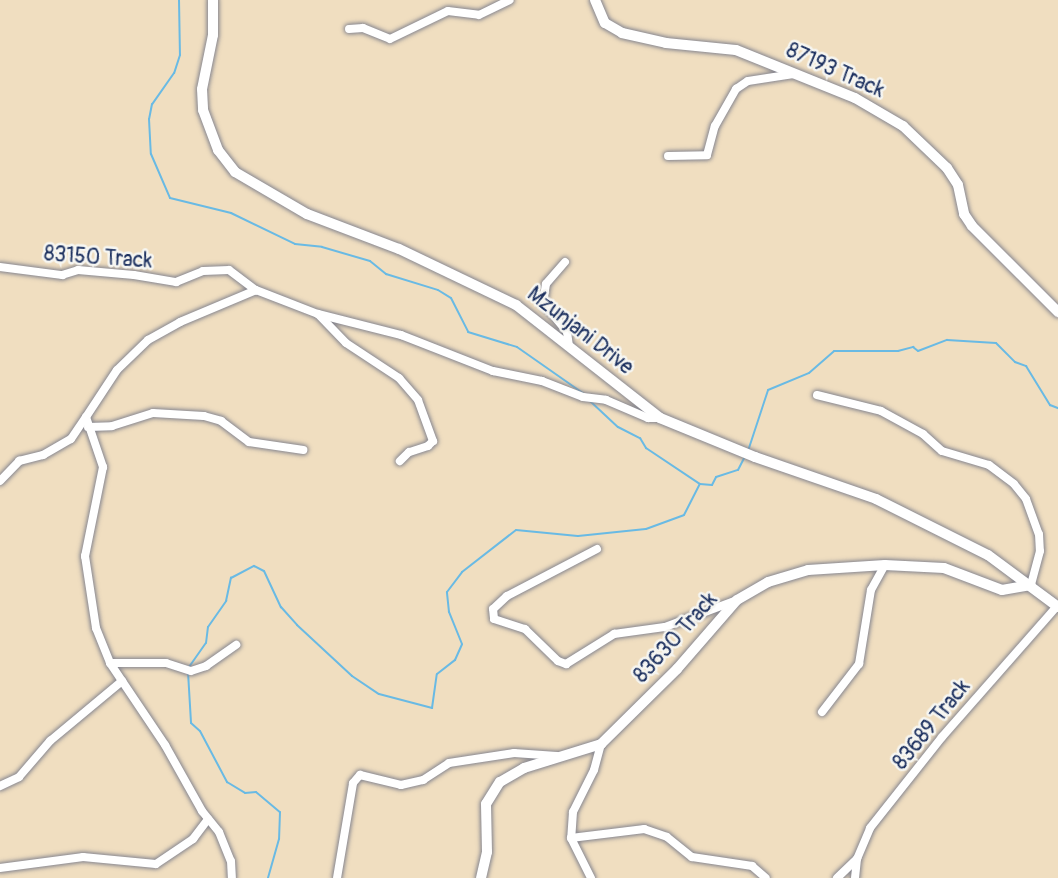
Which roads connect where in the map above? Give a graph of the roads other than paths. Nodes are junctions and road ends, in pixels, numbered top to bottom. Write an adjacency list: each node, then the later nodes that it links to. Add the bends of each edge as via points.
1 (213, 0): 12 (street, Mzunjani Drive, via 213,35 202,89 203,110 218,150 235,172 307,214 399,249 506,300)
2 (510, 0): 4 (street, via 479,15 444,13 390,39 363,28)
3 (595, 0): 5 (street, 87193 Track, via 605,23 622,33 666,43 736,50)
4 (349, 29)
5 (795, 74): 6 (street, via 742,84 715,126 707,155); 10 (street, 87193 Track, via 855,98 916,137 954,178 964,214 972,226)
6 (668, 156)
7 (565, 262): 12 (street, via 546,284 543,303 567,332)
8 (0, 267): 9 (street, 83150 Track, via 62,275 78,270 176,282 218,269 239,275)
9 (256, 290): 11 (street, 83150 Track); 14 (street, via 166,328 148,340 117,370)
10 (1058, 312)
11 (318, 314): 15 (street, 83150 Track, via 401,335 493,371 542,381 648,418); 18 (street, via 346,343 399,378 418,400 433,441)
12 (569, 346): 15 (street, Mzunjani Drive)
13 (818, 394): 22 (street, via 880,411 923,434 942,451 989,465 1014,484 1026,499 1039,534 1039,558)
14 (86, 417): 16 (street); 19 (street, via 71,439 43,455 19,461)
15 (660, 418): 22 (street, Mzunjani Drive, via 755,457 876,499 988,555)
16 (88, 427): 17 (street, via 112,426 159,413 204,416 220,421 249,442); 26 (street, via 103,466 86,544 85,568 96,628)
17 (303, 450)
18 (400, 460)
19 (0, 480)
20 (597, 549): 23 (street, via 507,596 493,609 494,619 529,632 558,661 566,663 614,634 665,627)
21 (885, 564): 22 (street, 83630 Track, via 944,568 1002,590); 23 (street, 83630 Track, via 792,573); 28 (street, via 871,591 859,664)
22 (1031, 585): 24 (street, Mzunjani Drive)
23 (737, 600): 29 (street, 83630 Track, via 677,669)
24 (1057, 607): 34 (street, 83689 Track, via 942,737 870,828)
25 (236, 645): 26 (street, via 206,666 188,671 166,663)
26 (110, 663): 27 (street)
27 (122, 681): 31 (street, via 50,741 26,771); 32 (street)
28 (822, 712)
29 (601, 744): 30 (street, 83630 Track); 33 (street, via 588,785 573,812)
30 (558, 756): 38 (street, via 514,753 449,764 423,780 401,785 360,775 353,783); 39 (street, 83630 Track, via 509,776 491,793 486,804 487,852)
31 (0, 786)
32 (208, 819): 35 (street, via 193,839 156,864 83,857); 37 (street, via 227,849)
33 (571, 838): 40 (street); 41 (street, via 644,829 667,837 692,857 752,866)
34 (857, 859): 36 (street, 83689 Track); 42 (street)
35 (0, 868)
36 (857, 876)
37 (232, 878)
38 (337, 878)
39 (482, 878)
40 (591, 878)
41 (766, 878)
42 (837, 878)

